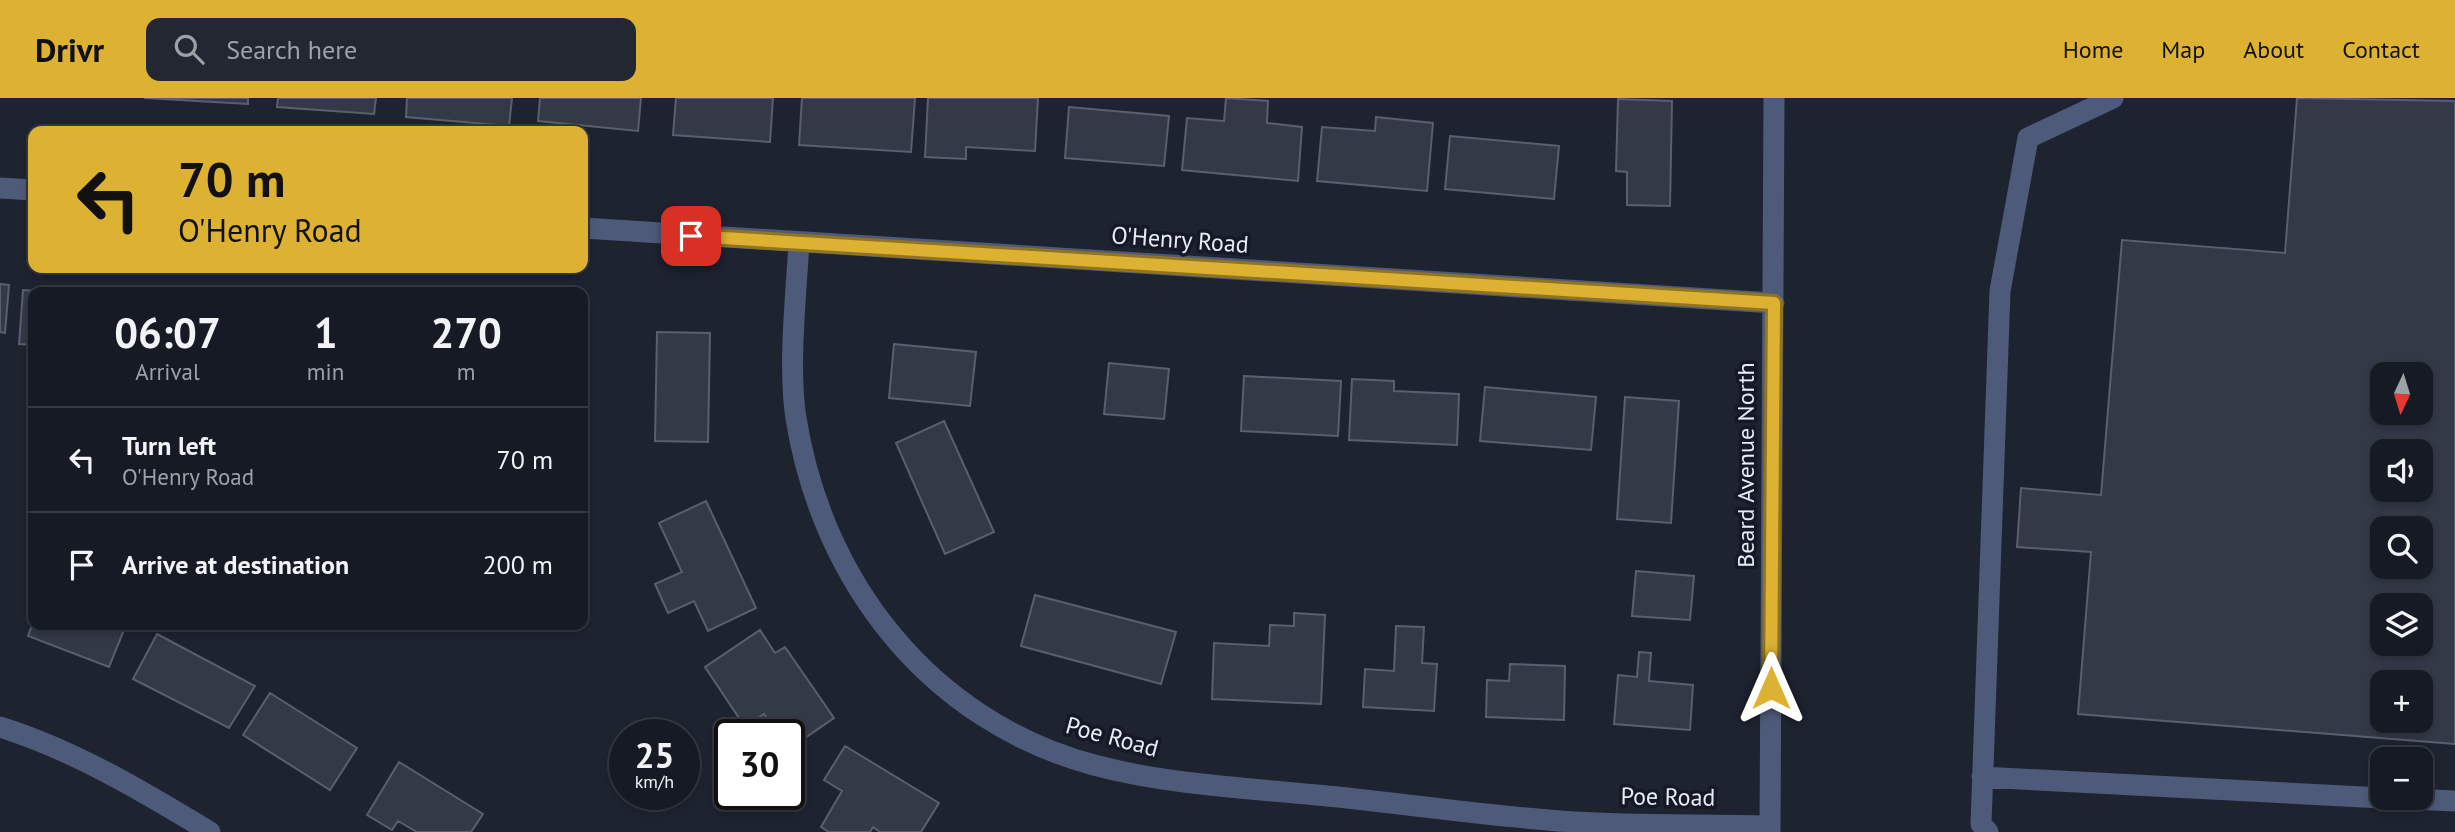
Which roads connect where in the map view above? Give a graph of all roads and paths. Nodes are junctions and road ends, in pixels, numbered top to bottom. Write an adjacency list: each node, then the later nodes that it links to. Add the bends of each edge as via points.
1 (1774, 98): 7 (street, Beard Avenue North)
2 (2113, 98): 9 (street, via 2028,138 2000,291)
3 (0, 188): 4 (street)
4 (28, 190)
5 (588, 228): 6 (street, O'Henry Road)
6 (799, 243): 7 (street, O'Henry Road); 13 (street, Poe Road, via 795,416 813,494 844,569 890,636 949,691 1015,735 1093,765 1172,779 1575,822)
7 (1774, 303): 13 (street, Beard Avenue North)
8 (0, 727): 14 (street, via 147,793)
9 (1982, 777): 10 (street); 15 (street, via 1980,824)
10 (2370, 797)
11 (2433, 800): 12 (street)
12 (2455, 801)
13 (1770, 829)
14 (210, 832)
15 (1988, 832)

